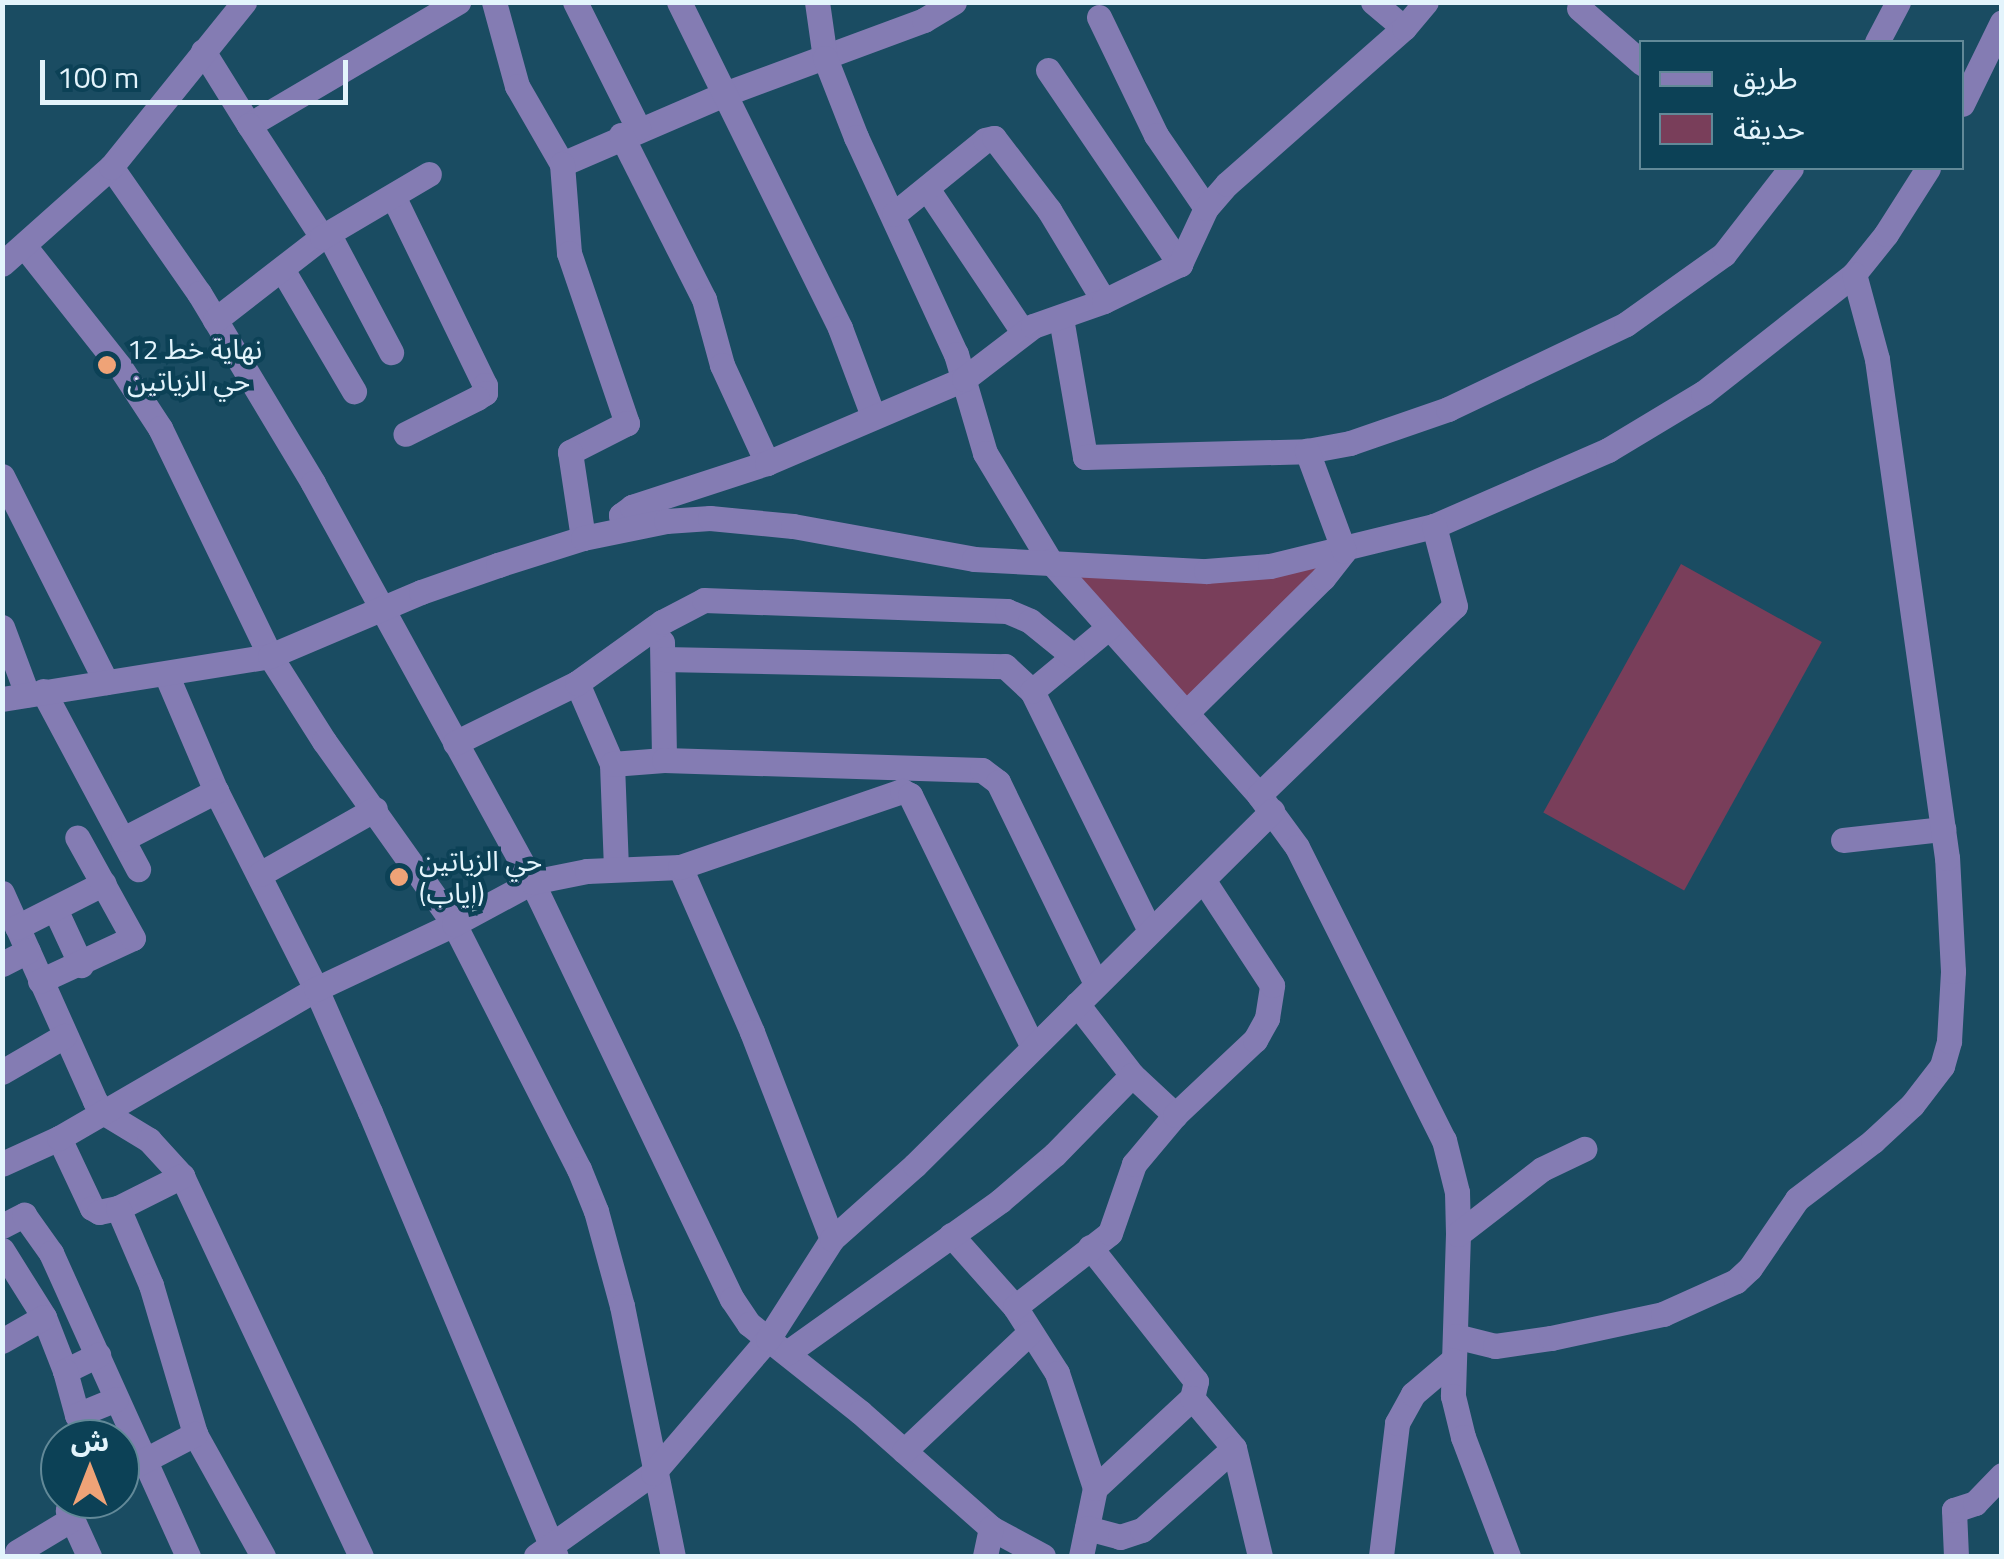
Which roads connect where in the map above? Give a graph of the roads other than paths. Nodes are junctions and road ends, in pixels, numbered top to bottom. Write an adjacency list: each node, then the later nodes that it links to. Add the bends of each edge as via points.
1 (244, 2): 17 (street)
2 (458, 2): 23 (street)
3 (494, 2): 25 (street, via 517,86)
4 (575, 2): 24 (street)
5 (679, 2): 21 (street)
6 (817, 2): 18 (street)
7 (954, 2): 18 (street)
8 (1372, 2): 15 (street)
9 (1426, 2): 15 (street)
10 (1553, 2): 12 (street)
11 (1898, 2): 16 (street)
12 (1583, 5): 19 (street)
13 (1099, 17): 32 (street, via 1156,135)
14 (2002, 22): 22 (street)
15 (1404, 28): 32 (street)
16 (1878, 40)
17 (203, 51): 23 (street); 26 (street)
18 (825, 58): 21 (street); 33 (street)
19 (1639, 60)
20 (1048, 70): 37 (street)
21 (727, 93): 24 (street); 47 (street, via 840,328)
22 (1964, 100)
23 (249, 125): 34 (street)
24 (630, 132): 25 (street); 50 (street)
25 (562, 164): 54 (street, via 569,253 627,423 570,452)
26 (111, 167): 35 (street); 42 (street)
27 (1927, 170): 39 (street)
28 (1777, 172): 49 (street, via 1724,254 1626,324 1448,409 1350,444)
29 (429, 174): 31 (street)
30 (928, 190): 33 (street); 40 (street, via 994,138 1049,210); 43 (street)
31 (394, 198): 34 (street); 48 (street, via 485,386 477,398)
32 (1206, 208): 37 (street)
33 (894, 214): 45 (street)
34 (325, 235): 38 (street); 44 (street)
35 (25, 247): 36 (street); 62 (street, via 160,428)
36 (2, 264)
37 (1180, 264): 40 (street)
38 (282, 269): 42 (street); 46 (street)
39 (1854, 274): 52 (street, via 1665,418); 78 (street, via 1877,358)
40 (1104, 301): 41 (street)
41 (1060, 318): 43 (street); 49 (street, via 1085,457)
42 (216, 320): 57 (street, via 314,482)
43 (1023, 332): 45 (street)
44 (391, 352)
45 (964, 379): 47 (street); 56 (street, via 985,453)
46 (354, 391)
47 (873, 416): 50 (street)
48 (405, 434)
49 (1306, 451): 55 (street)
50 (767, 463): 53 (street, via 632,507 621,515)
51 (2, 476): 65 (street)
52 (1434, 526): 55 (street); 76 (street, via 1454,606)
53 (623, 528): 54 (street); 56 (street, via 710,518 974,559)
54 (583, 538): 57 (street)
55 (1344, 551): 56 (street, via 1206,571); 69 (street)
56 (1050, 561): 60 (street)
57 (380, 610): 62 (street); 70 (street)
58 (662, 622): 61 (street, via 704,600 980,608 1030,621); 63 (street); 66 (street)
59 (2, 627): 68 (street)
60 (1109, 627): 61 (street); 69 (street)
61 (1072, 655): 67 (street)
62 (270, 656): 64 (street); 77 (street)
63 (663, 659): 67 (street, via 1005,666); 71 (street)
64 (166, 674): 65 (street); 74 (street)
65 (106, 682): 68 (street)
66 (577, 683): 70 (street); 72 (street)
67 (1032, 691): 92 (street)
68 (24, 695): 80 (street)
69 (1186, 712): 76 (street)
70 (456, 742): 87 (street)
71 (664, 760): 72 (street); 73 (street)
72 (612, 764): 83 (street)
73 (924, 768): 75 (street, via 925,782); 96 (street, via 982,770 998,782)
74 (216, 791): 80 (street); 85 (street)
75 (907, 792): 82 (street); 100 (street)
76 (1265, 803): 86 (street); 111 (street, via 1297,847 1444,1140 1457,1192)
77 (375, 809): 85 (street); 91 (street)
78 (1943, 829): 81 (street); 121 (street, via 1952,917 1948,1041 1938,1074 1912,1105 1797,1199 1736,1281 1663,1314 1551,1338)
79 (77, 837): 88 (street)
80 (123, 840): 84 (street)
81 (1843, 840)
82 (680, 867): 83 (street); 113 (street)
83 (616, 868): 87 (street)
84 (138, 870)
85 (260, 874): 97 (street)
86 (1204, 880): 92 (street); 104 (street, via 1267,974 1273,997 1255,1040)
87 (532, 882): 91 (street); 120 (street, via 732,1299 749,1324)
88 (104, 883): 89 (street); 94 (street, via 133,938)
89 (55, 909): 90 (street); 94 (street)
90 (12, 917): 93 (street); 95 (street)
91 (454, 924): 97 (street); 131 (street, via 596,1211 638,1371)
92 (1150, 932): 96 (street)
93 (2, 964)
94 (82, 965): 95 (street)
95 (40, 982): 99 (street)
96 (1096, 984): 98 (street)
97 (316, 989): 103 (street); 140 (street)
98 (1077, 1004): 100 (street); 102 (street)
99 (64, 1036): 101 (street); 103 (street)
100 (1034, 1046): 113 (street)
101 (2, 1072)
102 (1132, 1075): 104 (street); 112 (street, via 1055,1154)
103 (103, 1112): 105 (street); 108 (street, via 150,1140)
104 (1176, 1116): 114 (street, via 1134,1164 1110,1233)
105 (59, 1138): 107 (street); 109 (street, via 92,1208)
106 (1584, 1149): 111 (street, via 1542,1169)
107 (2, 1164)
108 (182, 1176): 109 (street); 143 (street)
109 (118, 1208): 126 (street, via 151,1285)
110 (2, 1226): 122 (street, via 20,1214 30,1219)
111 (1458, 1234): 121 (street)
112 (951, 1235): 116 (street); 120 (street)
113 (832, 1240): 120 (street)
114 (1090, 1247): 116 (street); 124 (street, via 1196,1380)
115 (2, 1250): 117 (street)
116 (1016, 1307): 118 (street)
117 (44, 1317): 119 (street); 123 (street)
118 (1029, 1333): 128 (street); 133 (street, via 1057,1373)
119 (2, 1341)
120 (777, 1346): 128 (street); 131 (street)
121 (1454, 1348): 149 (street, via 1413,1394 1397,1424); 150 (street, via 1453,1396 1463,1437)
122 (98, 1355): 123 (street); 125 (street)
123 (65, 1371): 125 (street, via 77,1415)
124 (1192, 1398): 127 (street); 133 (street)
125 (116, 1399): 129 (street)
126 (196, 1434): 129 (street); 142 (street)
127 (1234, 1448): 137 (street, via 1142,1530 1120,1537); 148 (street)
128 (904, 1452): 136 (street)
129 (143, 1460): 130 (street); 139 (street)
130 (140, 1462)
131 (653, 1472): 140 (street); 144 (street)
132 (2002, 1475): 151 (street, via 1974,1502 1954,1510)
133 (1096, 1488): 137 (street)
134 (58, 1519): 138 (street)
135 (77, 1519): 141 (street)
136 (991, 1528): 145 (street); 146 (street)
137 (1088, 1528): 147 (street)
138 (11, 1548)
139 (178, 1553)
140 (548, 1554)
141 (89, 1556)
142 (263, 1556)
143 (360, 1556)
144 (673, 1556)
145 (985, 1556)
146 (1043, 1556)
147 (1081, 1556)
148 (1260, 1556)
149 (1381, 1556)
150 (1508, 1556)
151 (1956, 1556)

